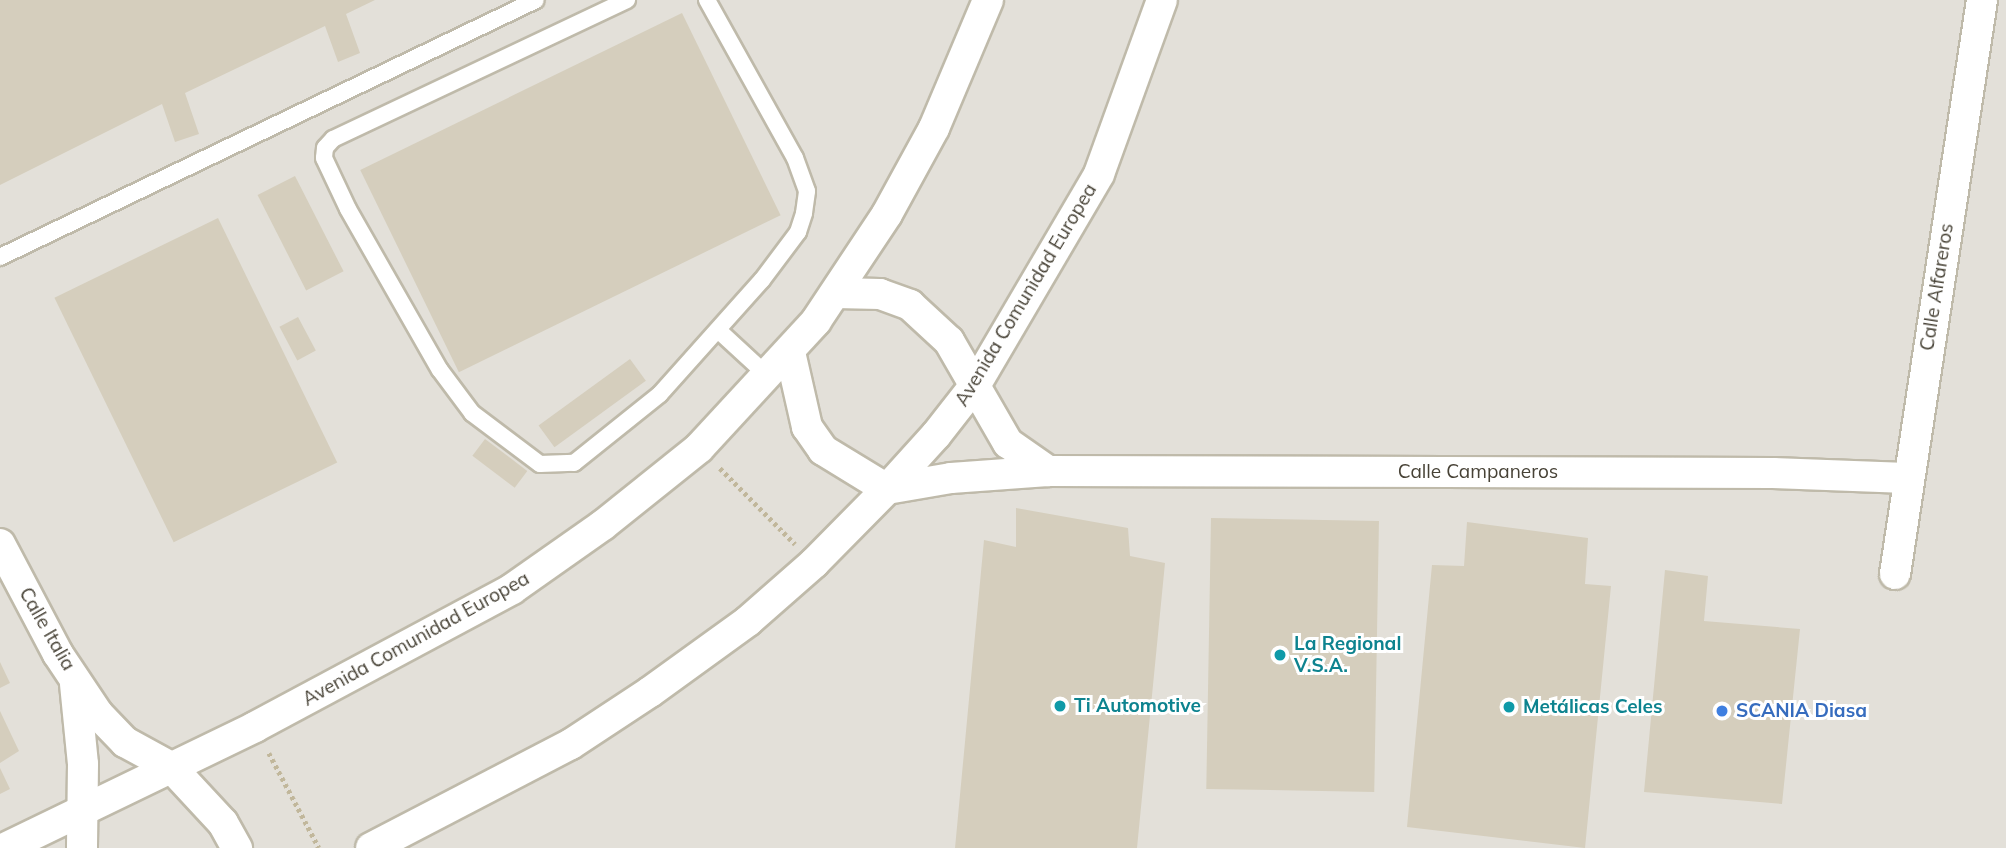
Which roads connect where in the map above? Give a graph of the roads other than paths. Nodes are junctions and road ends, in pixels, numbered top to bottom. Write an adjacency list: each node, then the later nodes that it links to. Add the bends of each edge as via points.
1 (536, 0): 7 (lane)
2 (627, 0): 9 (lane, via 333,139 324,158 440,370 471,413 540,464 574,463 660,394)
3 (707, 0): 9 (lane, via 795,158 807,191 798,232)
4 (988, 0): 8 (street, Avenida Comunidad Europea, via 934,128 887,214)
5 (1162, 0): 12 (street, Avenida Comunidad Europea, via 1099,174)
6 (1982, 0): 14 (street, Calle Alfareros)
7 (0, 257)
8 (836, 293): 10 (street, Avenida Comunidad Europea); 12 (street, via 880,294 910,305 949,341)
9 (718, 330): 11 (lane)
10 (790, 352): 11 (street, Avenida Comunidad Europea); 15 (street, via 807,427 823,450)
11 (768, 376): 19 (street, Avenida Comunidad Europea, via 699,448 603,525 512,589)
12 (976, 384): 13 (street, via 1008,443); 15 (street, Avenida Comunidad Europea)
13 (1048, 471): 14 (street, Calle Campaneros, via 1773,473); 15 (street, Calle Campaneros, via 951,478)
14 (1907, 478): 17 (street, Calle Alfareros)
15 (887, 489): 24 (street, Avenida Comunidad Europea, via 748,621 650,692 571,744)
16 (0, 544): 18 (street, Calle Italia, via 58,654)
17 (1895, 574)
18 (75, 677): 19 (street, Calle Italia, via 98,714 125,741); 20 (street, Calle Italia, via 83,764)
19 (171, 767): 20 (street, Avenida Comunidad Europea); 23 (street, Calle Italia, via 223,822)
20 (80, 809): 21 (street, Avenida Comunidad Europea); 22 (street, Calle Italia)
21 (5, 848)
22 (82, 848)
23 (237, 848)
24 (371, 848)

